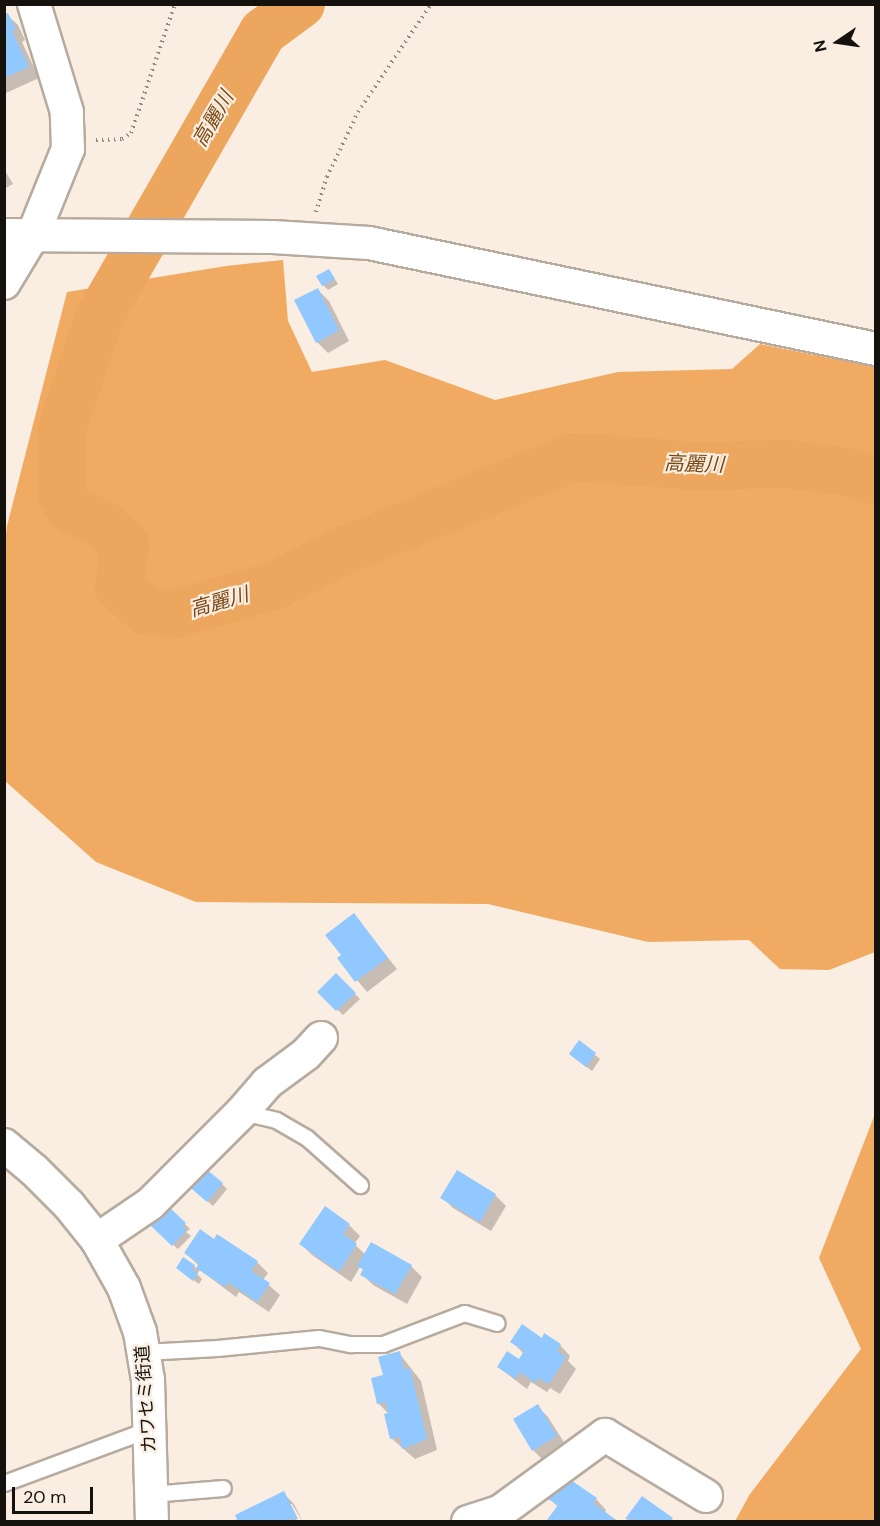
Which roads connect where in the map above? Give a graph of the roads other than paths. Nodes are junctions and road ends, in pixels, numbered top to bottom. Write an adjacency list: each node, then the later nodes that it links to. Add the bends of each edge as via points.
1 (34, 4): 2 (street, via 67,112 68,149)
2 (19, 235): 3 (street); 4 (street, via 273,237 369,243)
3 (4, 283)
4 (876, 349)
5 (321, 1038): 6 (street, via 267,1083)
6 (242, 1112): 8 (lane, via 276,1120 307,1138); 9 (street, via 150,1204)
7 (4, 1145): 9 (street, カワセミ街道, via 69,1205)
8 (360, 1185)
9 (97, 1240): 11 (street, カワセミ街道, via 124,1288)
10 (496, 1323): 11 (lane, via 464,1313 383,1344 319,1338)
11 (144, 1352): 12 (street, カワセミ街道)
12 (150, 1432): 13 (lane); 16 (street, カワセミ街道)
13 (4, 1483)
14 (223, 1488): 16 (lane)
15 (706, 1496): 17 (street, via 605,1435 501,1510)
16 (152, 1508)
17 (468, 1521)

